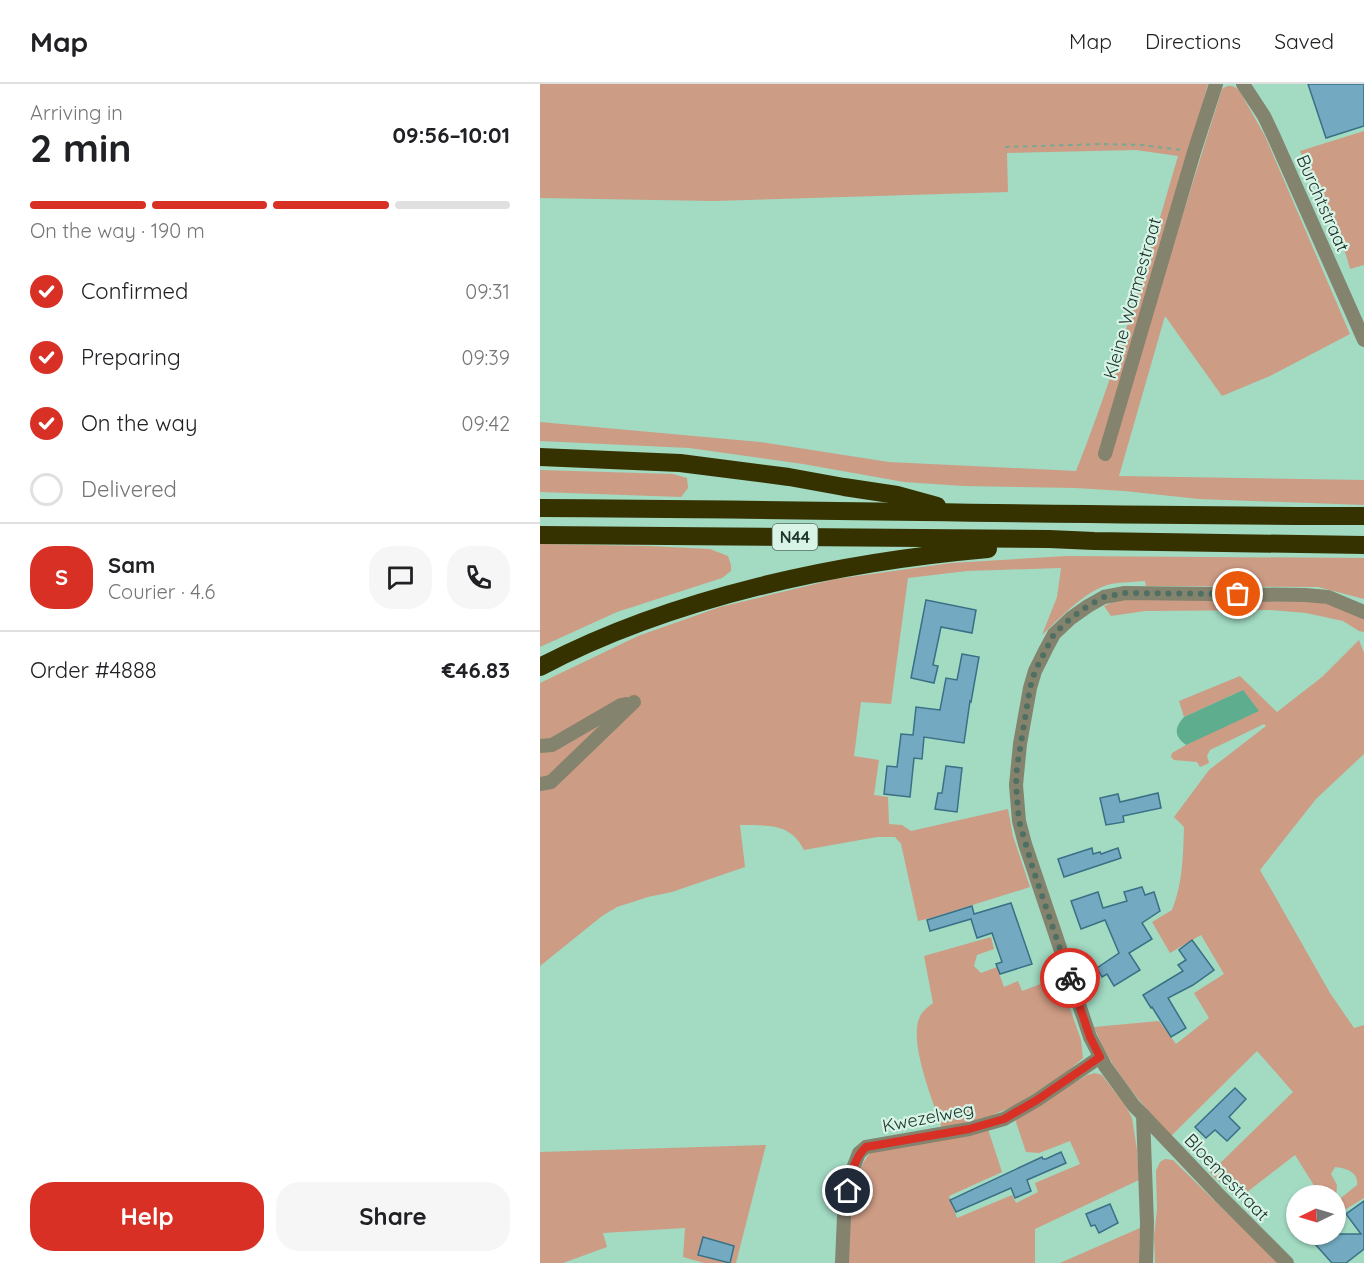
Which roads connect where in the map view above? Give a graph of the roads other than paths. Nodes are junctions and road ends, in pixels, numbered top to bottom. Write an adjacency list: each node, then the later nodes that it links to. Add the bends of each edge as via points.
1 (1216, 84): 4 (street, Kleine Warmestraat)
2 (1243, 84): 3 (street, Burchtstraat, via 1275,138)
3 (1364, 340)
4 (1105, 454)
5 (540, 457): 7 (highway, via 680,463 789,477 897,495)
6 (540, 508): 7 (highway)
7 (962, 513): 8 (highway)
8 (1364, 516)
9 (540, 535): 10 (highway, N44)
10 (1094, 541): 11 (highway, N44); 13 (highway, via 927,555 772,584 631,627)
11 (1364, 545)
12 (1364, 612): 16 (street, via 1328,597 1305,595 1125,593 1104,597 1088,606 1054,634 1030,688 1017,767 1019,821)
13 (540, 667)
14 (540, 746): 15 (street, via 552,745 621,705 634,702 551,782)
15 (540, 784)
16 (1100, 1057): 17 (street); 18 (street, Kwezelweg, via 1004,1119 866,1147 859,1153 852,1171 844,1216)
17 (1143, 1115): 19 (street); 20 (street, Bloemestraat)
18 (842, 1263)
19 (1146, 1263)
20 (1287, 1263)

